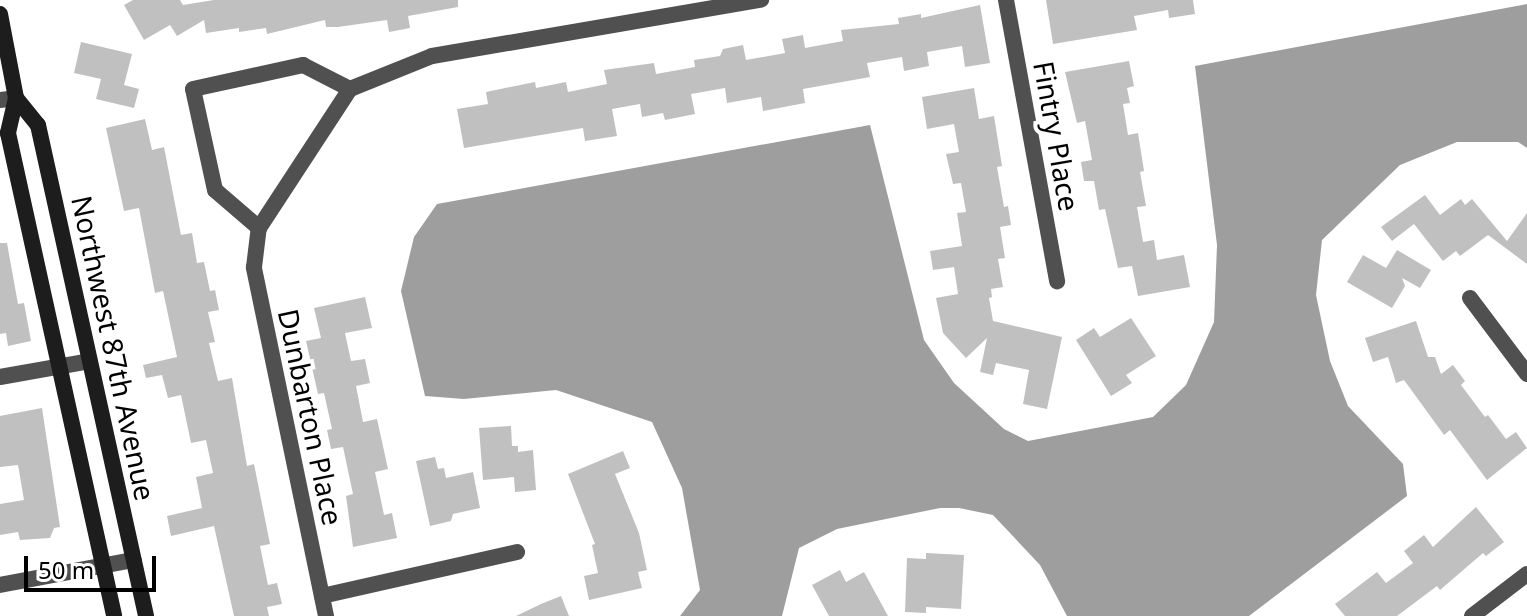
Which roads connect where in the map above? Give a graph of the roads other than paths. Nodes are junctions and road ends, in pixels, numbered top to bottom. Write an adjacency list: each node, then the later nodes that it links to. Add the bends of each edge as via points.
1 (761, 0): 4 (street, via 432,56)
2 (1006, 0): 7 (street, Fintry Place)
3 (0, 14): 5 (main road, Northwest 87th Avenue)
4 (350, 89): 6 (street, Dunbarton Place); 6 (street, via 303,65 193,89 215,190)
5 (8, 99): 9 (main road, Northwest 87th Avenue, via 38,125); 10 (main road, Northwest 87th Avenue, via 8,133)
6 (259, 228): 18 (street, Dunbarton Place, via 254,267)
7 (1057, 281)
8 (1470, 298): 11 (street)
9 (90, 361): 10 (street); 14 (main road, Northwest 87th Avenue)
10 (59, 366): 12 (street); 15 (main road, Northwest 87th Avenue)
11 (1527, 374)
12 (0, 377)
13 (517, 552): 18 (street)
14 (134, 560): 15 (street); 20 (main road, Northwest 87th Avenue)
15 (103, 566): 17 (street); 19 (main road, Northwest 87th Avenue)
16 (1527, 574): 22 (street)
17 (0, 585)
18 (322, 596): 21 (street, Dunbarton Place)
19 (114, 616)
20 (146, 616)
21 (326, 616)
22 (1472, 616)

